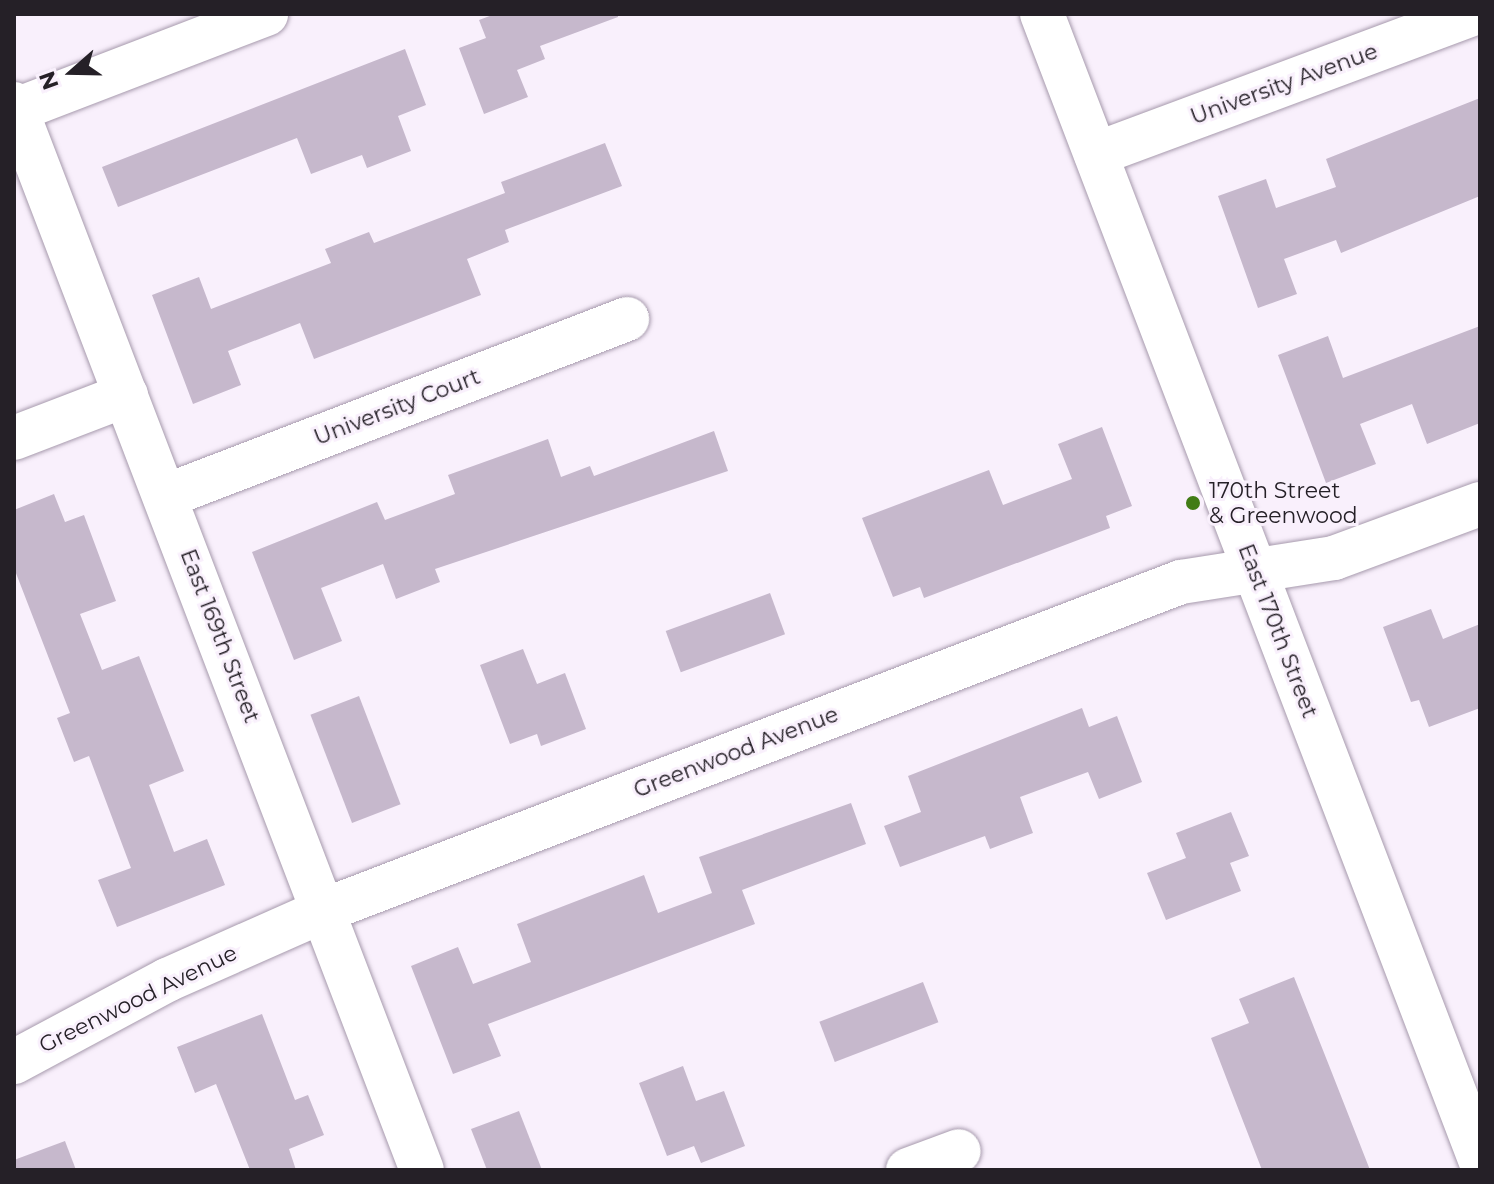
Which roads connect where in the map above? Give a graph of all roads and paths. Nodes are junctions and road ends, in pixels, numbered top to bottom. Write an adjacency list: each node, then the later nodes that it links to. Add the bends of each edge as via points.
1 (266, 14): 4 (street)
2 (1042, 14): 5 (street, East 170th Street)
3 (1472, 14): 5 (street, University Avenue)
4 (15, 107): 7 (street, East 169th Street)
5 (1096, 154): 11 (street, East 170th Street)
6 (627, 319): 9 (street, University Court)
7 (126, 395): 8 (street); 9 (street, East 169th Street)
8 (14, 438)
9 (166, 496): 12 (street, East 169th Street)
10 (1480, 504): 11 (street, Greenwood Avenue, via 1334,558)
11 (1256, 572): 12 (street, Greenwood Avenue, via 1181,582); 14 (street, East 170th Street)
12 (325, 910): 13 (street, Greenwood Avenue, via 167,980); 17 (street, East 169th Street)
13 (14, 1062)
14 (1464, 1071): 16 (street, East 170th Street)
15 (959, 1151): 18 (street)
16 (1480, 1159)
17 (422, 1170)
18 (908, 1170)

